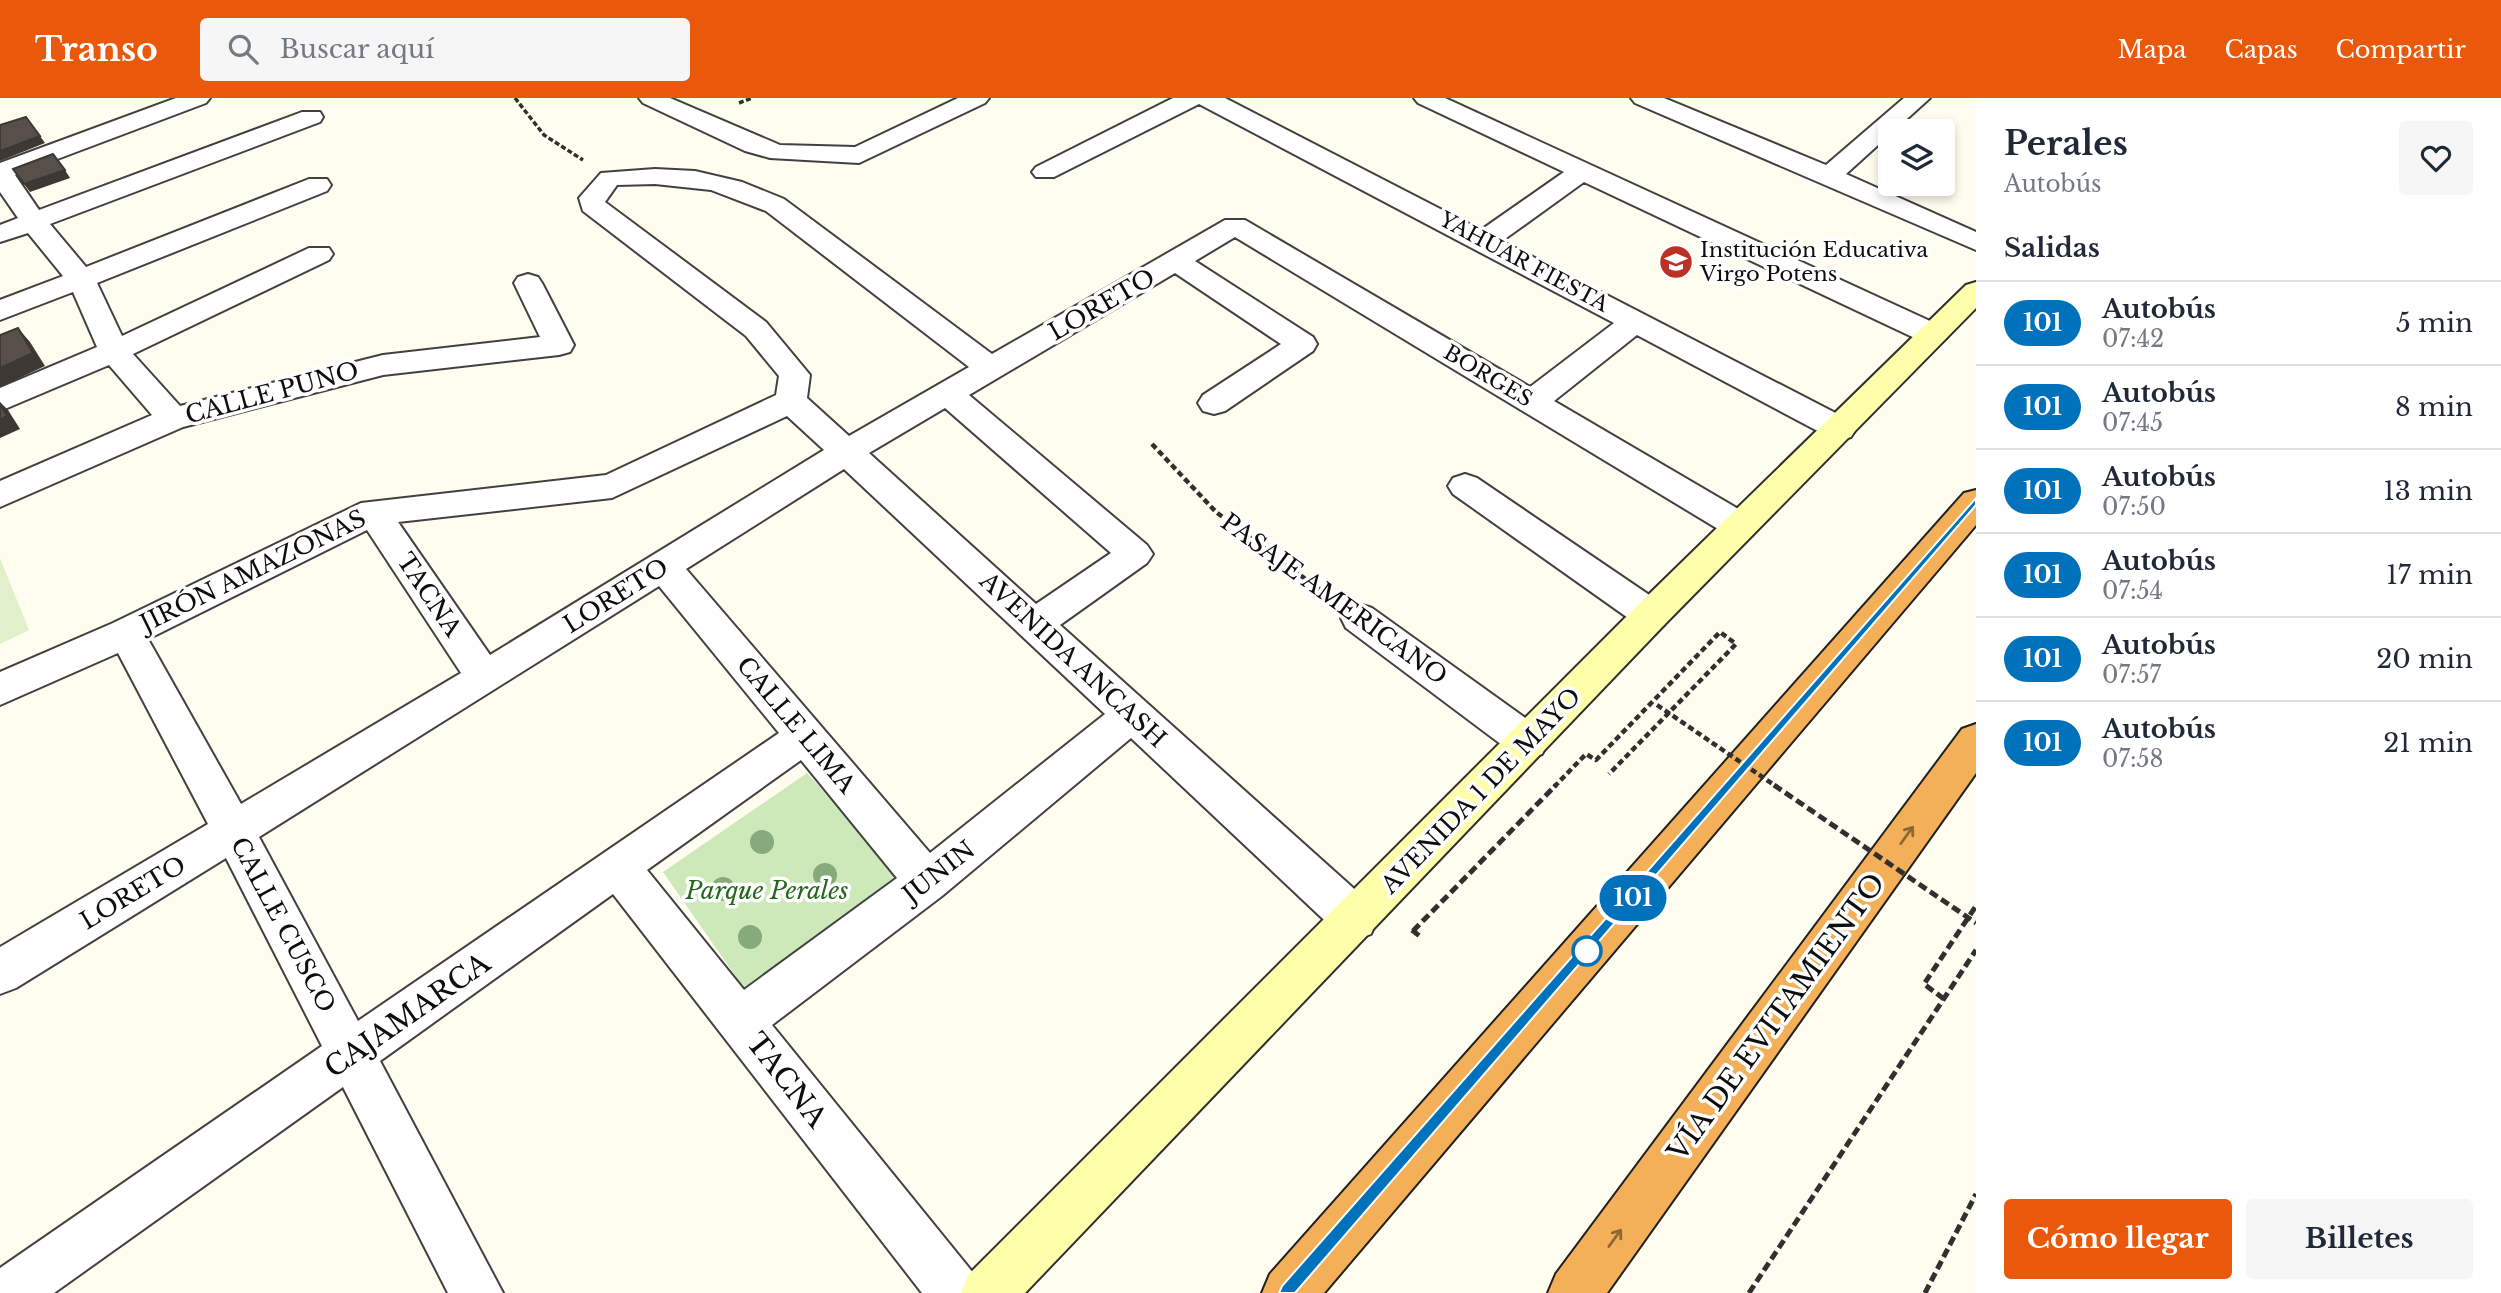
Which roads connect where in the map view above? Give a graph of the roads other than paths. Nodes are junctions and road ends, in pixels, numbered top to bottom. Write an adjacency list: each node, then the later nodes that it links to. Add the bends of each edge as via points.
1 (198, 98): 12 (street)
2 (651, 98): 3 (street, via 779,153 859,155)
3 (977, 98)
4 (1192, 98): 11 (street)
5 (1207, 98): 18 (street, YAHUAR FIESTA)
6 (1918, 98): 13 (street)
7 (1440, 100): 10 (street)
8 (1662, 101): 13 (street)
9 (311, 117): 15 (street)
10 (1582, 171): 18 (street); 27 (street)
11 (1045, 172)
12 (0, 173): 15 (street)
13 (1829, 176): 19 (street)
14 (318, 185): 22 (street)
15 (34, 222): 17 (street); 22 (street)
16 (1236, 226): 21 (street, LORETO); 33 (street, BORGES)
17 (0, 234)
18 (1484, 241): 26 (street, YAHUAR FIESTA)
19 (1976, 242)
20 (319, 254): 28 (street)
21 (1177, 262): 29 (street, LORETO); 34 (street, via 1303,344)
22 (81, 279): 25 (street); 28 (street)
23 (528, 283): 35 (street, CALLE PUNO, via 559,345 383,365)
24 (1976, 291): 27 (street, AVENIDA 1 DE MAYO)
25 (0, 311)
26 (1636, 321): 33 (street); 36 (street, YAHUAR FIESTA)
27 (1932, 334): 36 (street, AVENIDA 1 DE MAYO)
28 (114, 351): 31 (street); 35 (street)
29 (990, 369): 30 (street, LORETO); 32 (street, via 775,205 740,188 703,178 610,178 592,198 592,205 699,284 777,351 795,375)
30 (947, 393): 37 (street, LORETO); 46 (street, via 1135,554)
31 (0, 400)
32 (791, 401): 37 (street, AVENIDA ANCASH); 41 (street, JIRÓN AMAZONAS, via 612,486)
33 (1532, 402): 42 (street, BORGES)
34 (1214, 403)
35 (173, 419): 39 (street, CALLE PUNO)
36 (1840, 429): 42 (street, AVENIDA 1 DE MAYO)
37 (846, 452): 43 (street, LORETO); 46 (street, AVENIDA ANCASH)
38 (1465, 486): 44 (street)
39 (0, 495)
40 (1976, 502): 65 (highway)
41 (373, 512): 47 (street, JIRÓN AMAZONAS); 48 (street, TACNA)
42 (1740, 526): 44 (street, AVENIDA 1 DE MAYO)
43 (664, 567): 48 (street, LORETO); 51 (street, CALLE LIMA)
44 (1651, 615): 52 (street, AVENIDA 1 DE MAYO)
45 (1359, 618): 52 (street, PASAJE AMERICANO)
46 (1034, 624): 50 (street, AVENIDA ANCASH)
47 (126, 633): 49 (street, JIRÓN AMAZONAS); 54 (street, CALLE CUSCO)
48 (485, 678): 54 (street, LORETO)
49 (0, 689)
50 (1132, 715): 56 (street, JUNIN); 57 (street, AVENIDA ANCASH)
51 (805, 736): 55 (street, CAJAMARCA); 56 (street, CALLE LIMA)
52 (1528, 741): 57 (street, AVENIDA 1 DE MAYO)
53 (1976, 741): 66 (highway, VÍA DE EVITAMIENTO, one-way to 53)
54 (234, 832): 58 (street, LORETO); 60 (street, CALLE CUSCO)
55 (618, 867): 59 (street, TACNA); 60 (street, CAJAMARCA)
56 (927, 883): 59 (street, JUNIN)
57 (1355, 919): 64 (street, AVENIDA 1 DE MAYO)
58 (0, 972)
59 (740, 1021): 63 (street, TACNA)
60 (350, 1054): 61 (street, CAJAMARCA); 62 (street, CALLE CUSCO)
61 (9, 1293)
62 (476, 1293)
63 (955, 1293)
64 (988, 1293)
65 (1289, 1293)
66 (1575, 1293)

